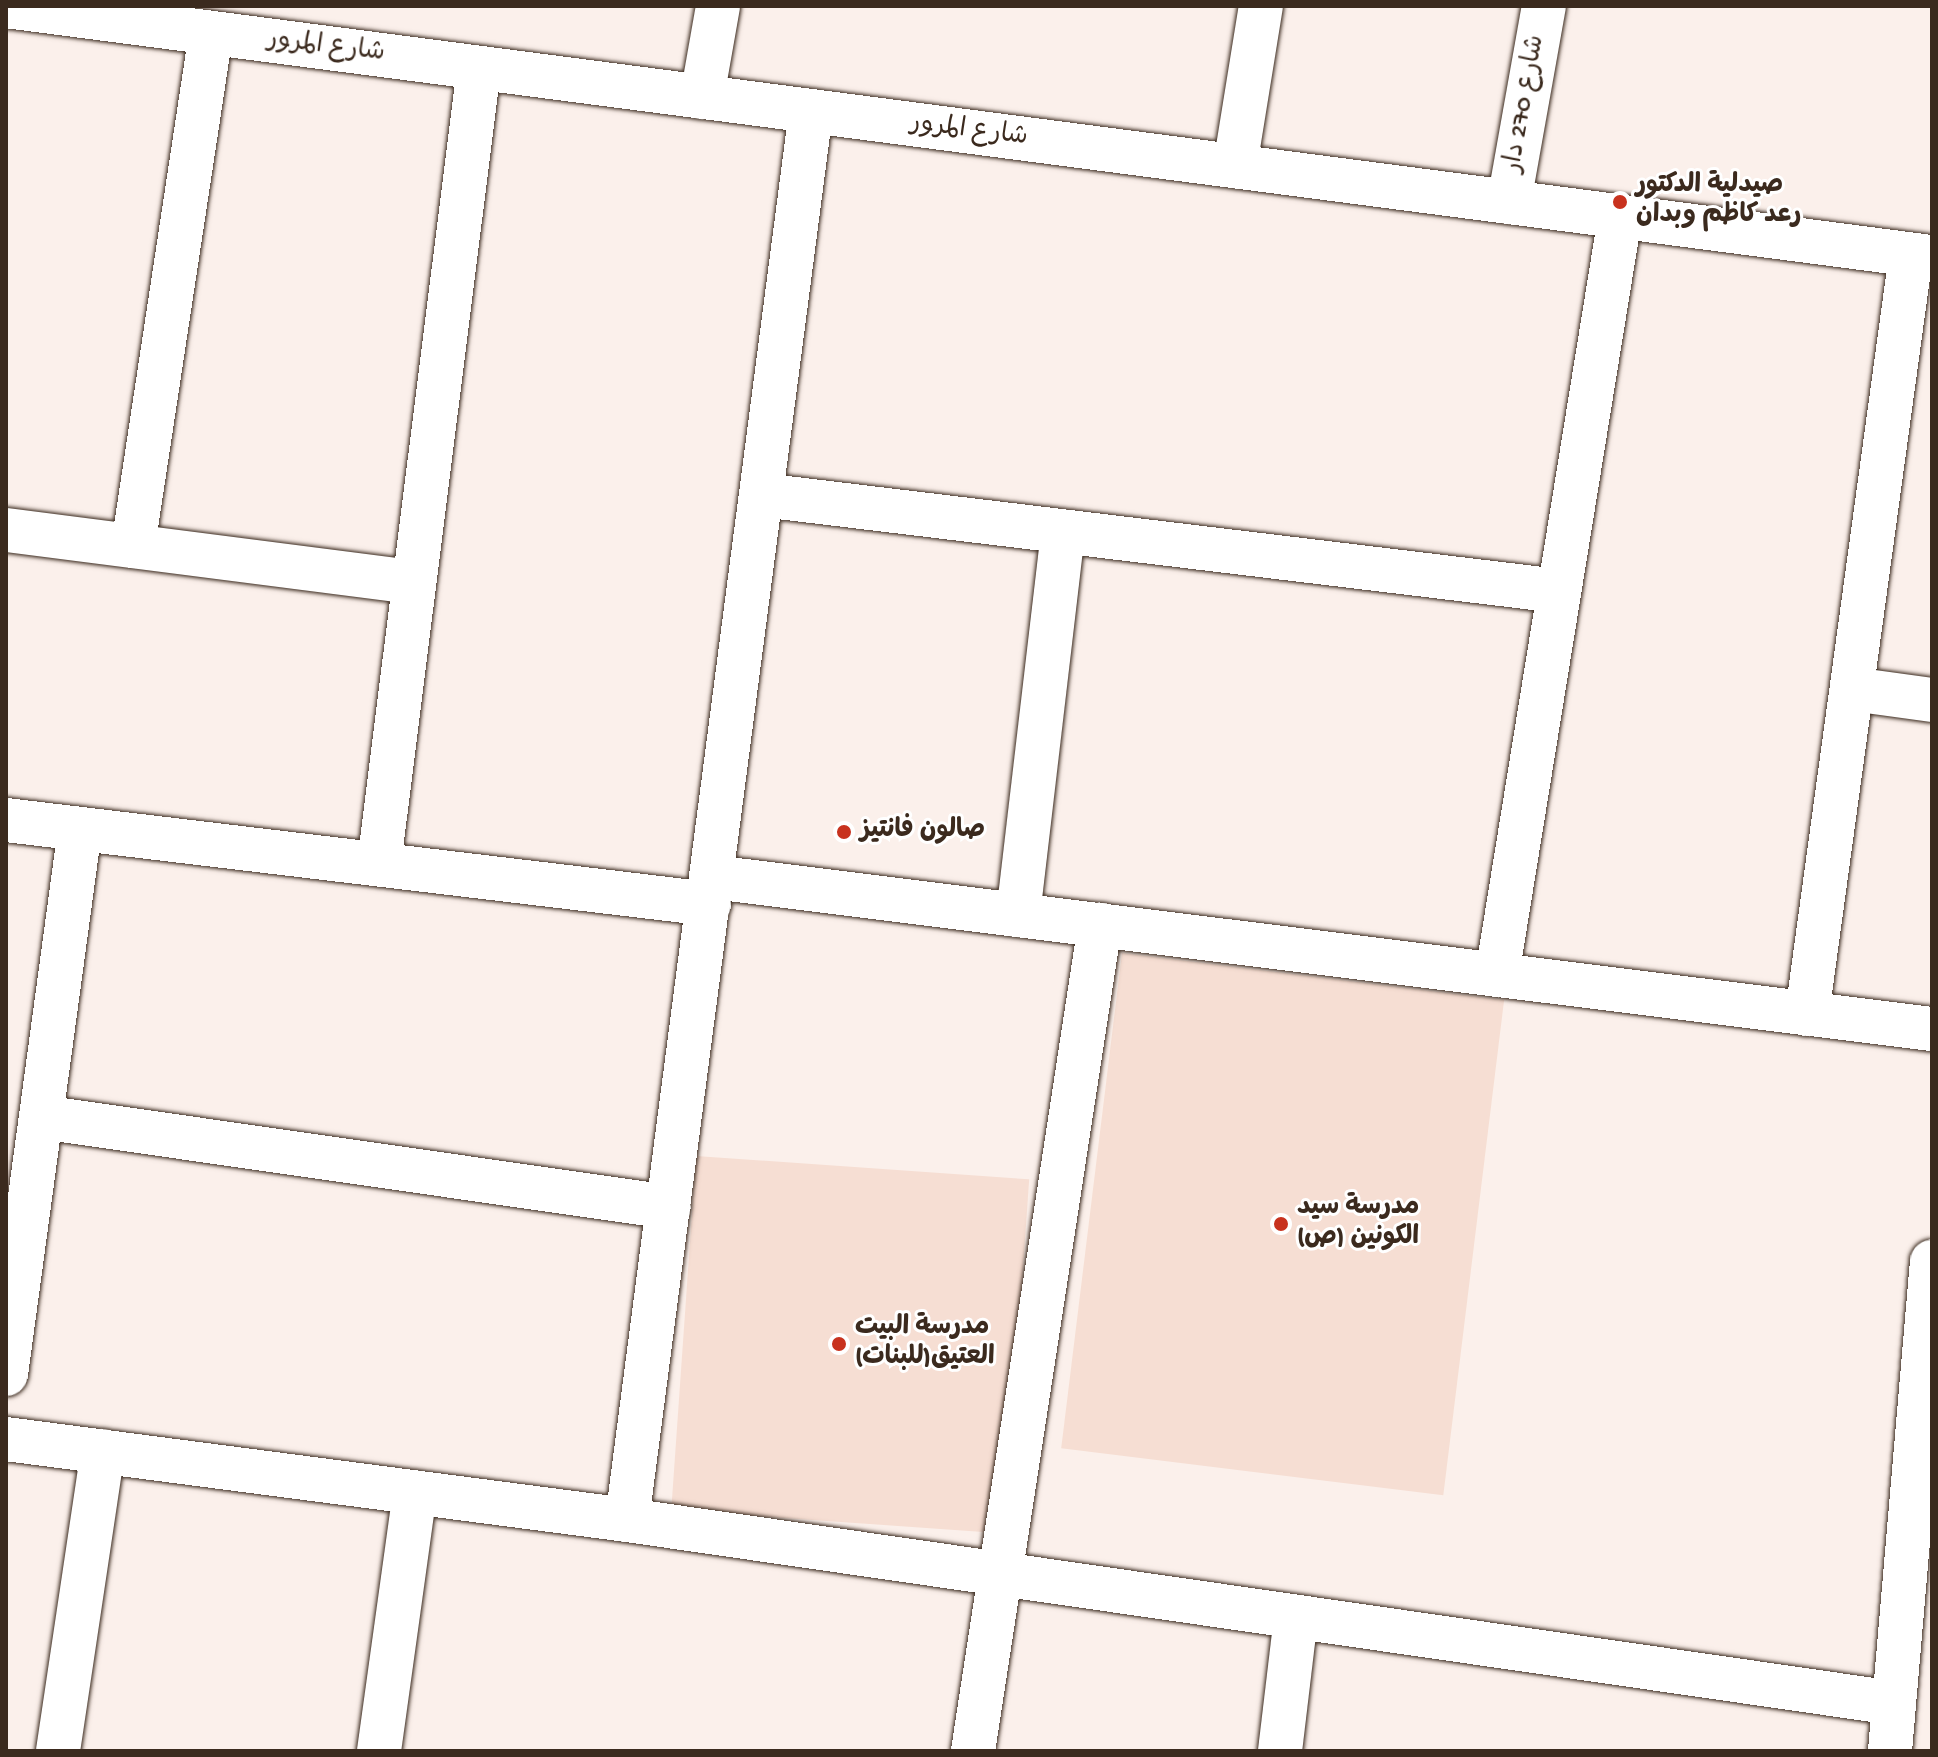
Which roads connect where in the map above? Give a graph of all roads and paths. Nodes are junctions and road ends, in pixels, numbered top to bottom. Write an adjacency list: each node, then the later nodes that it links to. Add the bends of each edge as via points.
1 (6, 6): 5 (street, شارع المرور)
2 (718, 6): 7 (street)
3 (1261, 6): 9 (street)
4 (1544, 6): 10 (street, شارع 270 دار)
5 (211, 33): 6 (street, شارع المرور); 16 (street)
6 (479, 68): 7 (street, شارع المرور); 17 (street)
7 (702, 97): 8 (street, شارع المرور)
8 (811, 111): 9 (street, شارع المرور); 13 (street)
9 (1235, 166): 10 (street, شارع المرور)
10 (1509, 202): 11 (street, شارع المرور)
11 (1620, 217): 12 (street, شارع المرور); 18 (street)
12 (1922, 256): 19 (street)
13 (762, 495): 15 (street); 24 (street)
14 (6, 530): 16 (street)
15 (1063, 532): 18 (street); 25 (street)
16 (133, 546): 17 (street)
17 (414, 582): 23 (street)
18 (1559, 591): 27 (street)
19 (1852, 689): 20 (street); 28 (street)
20 (1932, 700)
21 (6, 820): 22 (street)
22 (80, 829): 23 (street); 30 (street)
23 (379, 864): 24 (street)
24 (711, 890): 25 (street); 31 (street)
25 (1018, 915): 26 (street)
26 (1100, 925): 27 (street); 38 (street)
27 (1497, 975): 28 (street)
28 (1807, 1014): 29 (street)
29 (1932, 1029)
30 (41, 1117): 31 (street); 33 (street)
31 (669, 1207): 37 (street)
32 (1932, 1262): 40 (street)
33 (6, 1374)
34 (6, 1439): 35 (street)
35 (103, 1451): 36 (street); 41 (street)
36 (415, 1492): 37 (street); 42 (street)
37 (627, 1520): 38 (street)
38 (1003, 1574): 39 (street); 43 (street)
39 (1296, 1617): 40 (street); 44 (street)
40 (1894, 1703): 45 (street)
41 (58, 1751)
42 (379, 1751)
43 (973, 1751)
44 (1280, 1751)
45 (1890, 1751)

